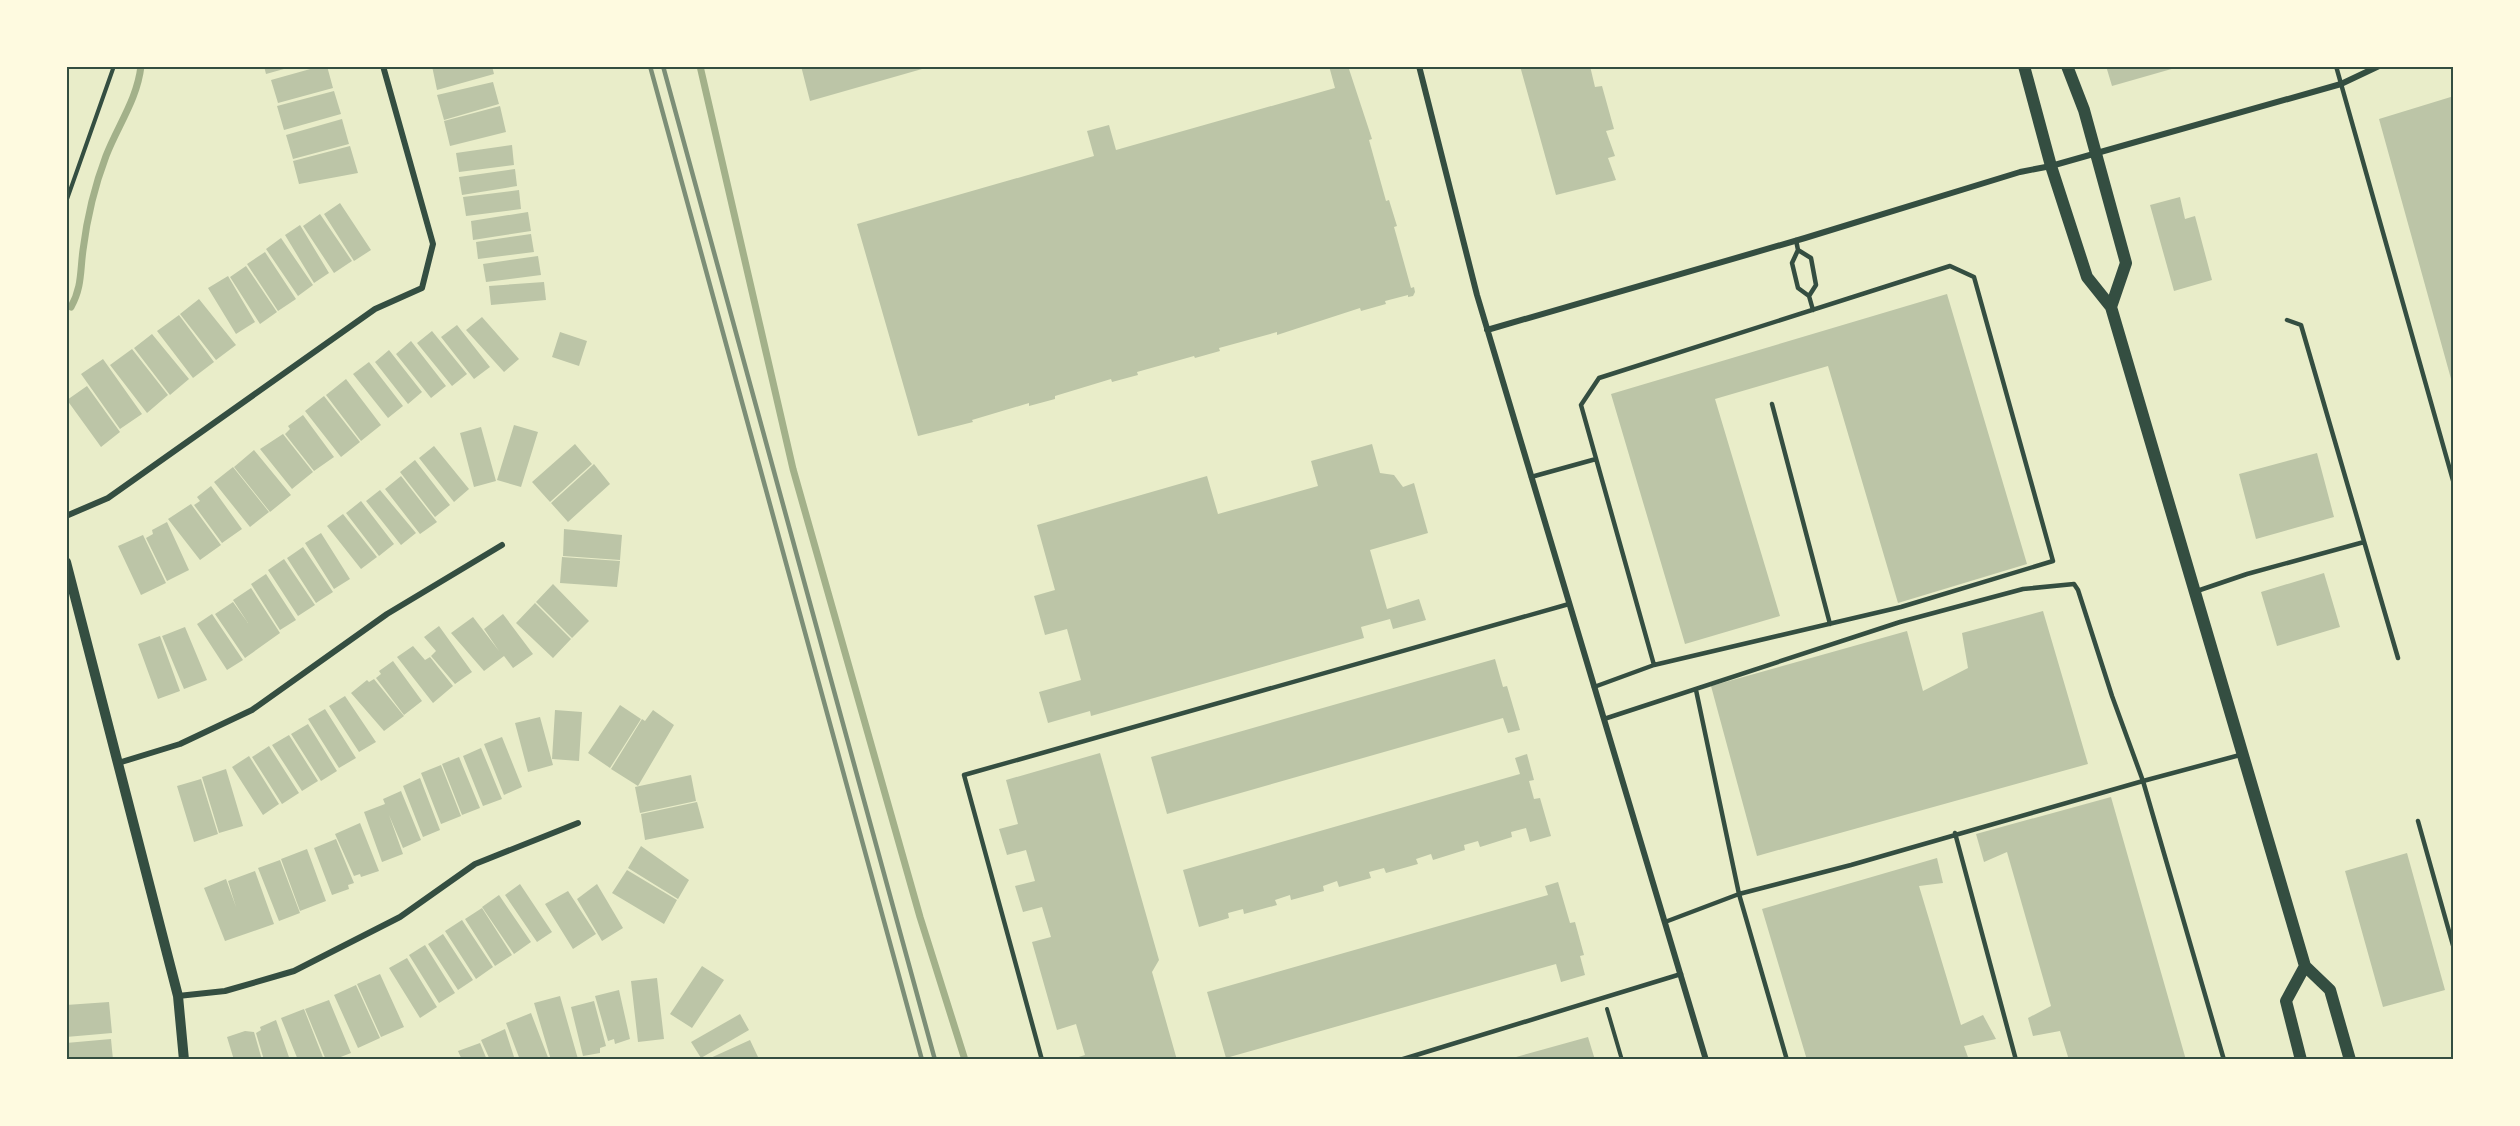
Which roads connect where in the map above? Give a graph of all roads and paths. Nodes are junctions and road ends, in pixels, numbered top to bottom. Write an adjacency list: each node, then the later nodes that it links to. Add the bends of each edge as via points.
1 (114, 66): 11 (path)
2 (383, 66): 23 (street, via 433,244 422,288 375,309 108,498)
3 (1419, 66): 18 (street)
4 (2024, 66): 10 (main road)
5 (2067, 66): 9 (main road)
6 (2336, 66): 8 (lane)
7 (2379, 66): 8 (street)
8 (2341, 84): 9 (street); 22 (lane)
9 (2095, 154): 10 (street); 15 (main road, via 2126,263)
10 (2051, 166): 12 (street); 15 (main road, via 2087,277)
11 (66, 202)
12 (1796, 240): 13 (lane); 18 (street)
13 (1798, 250): 14 (lane, via 1792,263 1798,288); 14 (lane, via 1811,258 1816,285)
14 (1809, 296): 16 (lane)
15 (2111, 307): 27 (main road)
16 (1813, 310): 20 (lane, via 1599,378 1581,405); 29 (lane, via 1950,266 1974,277 2053,561 1902,608)
17 (2287, 320): 24 (lane, via 2301,325)
18 (1487, 330): 21 (street)
19 (1772, 404): 29 (lane)
20 (1596, 459): 21 (lane); 31 (lane)
21 (1531, 477): 28 (street)
22 (2454, 484)
23 (66, 516)
24 (2364, 542): 27 (lane); 30 (lane)
25 (501, 545): 36 (street, via 387,614 252,710 180,744)
26 (66, 562): 36 (street)
27 (2195, 592): 35 (main road)
28 (1569, 604): 32 (street); 49 (lane, via 964,775)
29 (1830, 624): 31 (lane)
30 (2398, 658)
31 (1654, 665): 32 (lane)
32 (1594, 687): 34 (street)
33 (1696, 690): 34 (lane); 37 (lane, via 1900,622 2023,589 2074,584); 41 (lane)
34 (1604, 718): 42 (street)
35 (2243, 754): 37 (lane); 44 (main road)
36 (118, 763): 46 (street)
37 (2143, 781): 40 (lane); 55 (lane)
38 (2418, 821): 43 (lane)
39 (578, 823): 46 (street, via 475,864 400,917 294,971 225,991)
40 (1955, 833): 41 (lane, via 1851,866); 54 (lane)
41 (1739, 894): 42 (lane); 53 (lane)
42 (1665, 922): 45 (street)
43 (2454, 949)
44 (2305, 966): 56 (main road, via 2286,1001); 57 (main road, via 2330,990)
45 (1681, 975): 47 (lane); 52 (street)
46 (178, 996): 48 (street)
47 (1604, 998): 50 (lane); 51 (path)
48 (184, 1060)
49 (1042, 1060)
50 (1400, 1060)
51 (1622, 1060)
52 (1706, 1060)
53 (1787, 1060)
54 (2016, 1060)
55 (2224, 1060)
56 (2301, 1060)
57 (2350, 1060)

